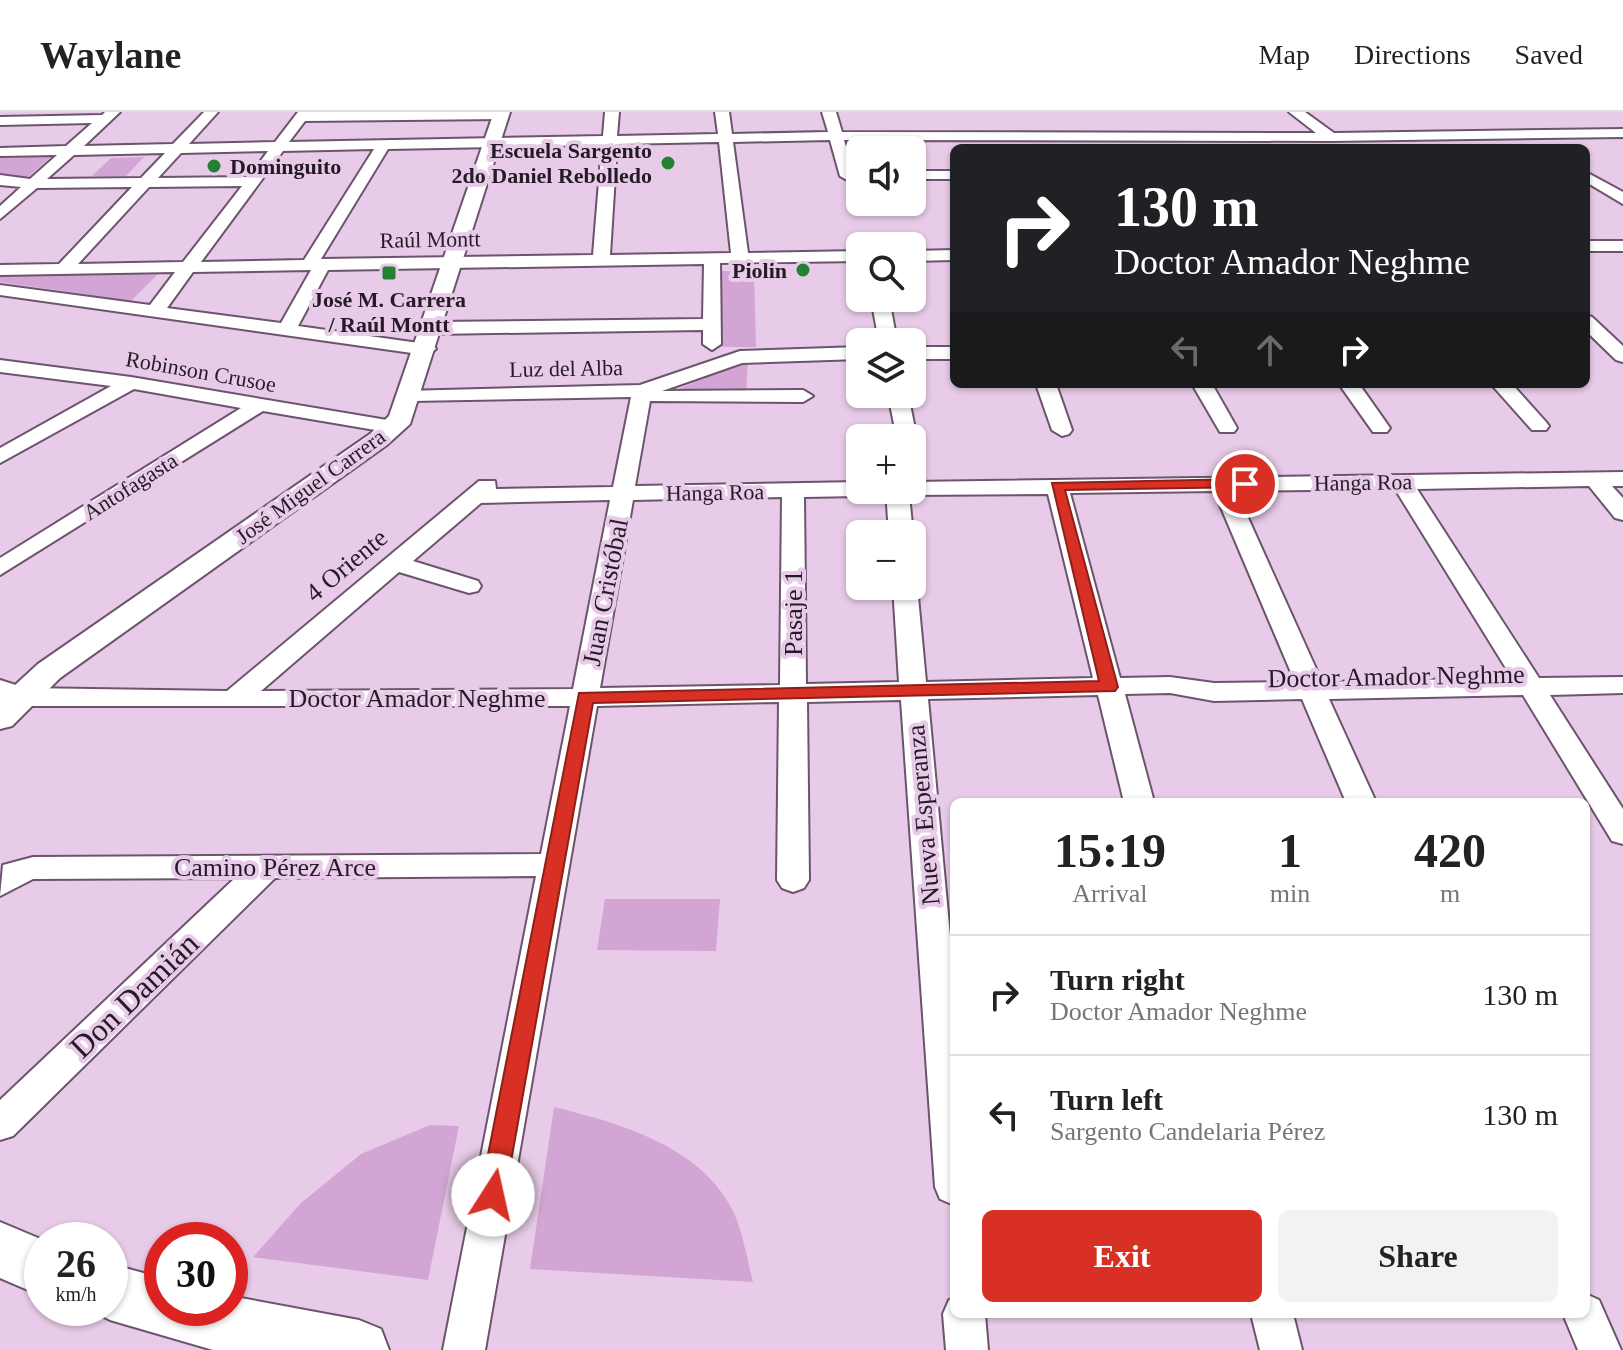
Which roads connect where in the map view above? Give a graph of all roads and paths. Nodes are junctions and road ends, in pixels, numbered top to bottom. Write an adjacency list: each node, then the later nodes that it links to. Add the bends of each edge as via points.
1 (211, 112): 31 (street)
2 (612, 112): 23 (street)
3 (722, 112): 22 (street)
4 (829, 112): 19 (street)
5 (1296, 112): 21 (street)
6 (502, 113): 8 (street); 28 (street, José Miguel Carrera)
7 (304, 114): 8 (street); 30 (street)
8 (400, 114)
9 (109, 116): 10 (street); 32 (street)
10 (6, 118)
11 (1495, 118): 17 (street)
12 (1602, 118): 16 (street)
13 (1403, 122): 18 (street)
14 (988, 129): 15 (street); 19 (street); 24 (street)
15 (1125, 129): 21 (street); 25 (street)
16 (1623, 131): 17 (street)
17 (1520, 134): 18 (street); 27 (street)
18 (1425, 135): 20 (street)
19 (836, 136): 22 (street); 34 (street)
20 (1396, 136): 21 (street); 26 (street)
21 (1331, 137)
22 (725, 138): 23 (street); 50 (street)
23 (608, 142): 28 (street); 51 (street)
24 (997, 144)
25 (1137, 144)
26 (1407, 144)
27 (1536, 144)
28 (492, 145): 29 (street); 52 (street, José Miguel Carrera)
29 (382, 147): 30 (street); 53 (street)
30 (278, 149): 31 (street); 39 (street)
31 (176, 150): 32 (street); 40 (street)
32 (69, 151): 33 (street); 41 (street)
33 (0, 152)
34 (846, 158)
35 (926, 175): 36 (street)
36 (950, 175)
37 (1590, 178): 42 (street)
38 (0, 180): 41 (street)
39 (253, 181): 40 (street); 54 (street)
40 (145, 182): 41 (street); 55 (street)
41 (33, 184): 43 (street)
42 (1623, 199)
43 (0, 214)
44 (1590, 246): 45 (street)
45 (1623, 246)
46 (950, 255): 48 (street)
47 (846, 256): 50 (street, Raúl Montt)
48 (926, 256)
49 (712, 258): 50 (street, Raúl Montt); 51 (street, Raúl Montt); 59 (street)
50 (740, 258)
51 (601, 260): 52 (street, Raúl Montt)
52 (454, 262): 53 (street, Raúl Montt); 61 (street, José Miguel Carrera)
53 (316, 264): 54 (street, Raúl Montt); 62 (street)
54 (189, 266): 55 (street, Raúl Montt); 58 (street)
55 (65, 268): 56 (street, Raúl Montt)
56 (0, 270)
57 (0, 290): 58 (street)
58 (155, 311): 62 (street)
59 (712, 324): 61 (street); 69 (street)
60 (1590, 324): 65 (street)
61 (433, 328): 63 (street, José Miguel Carrera)
62 (287, 329): 63 (street)
63 (426, 349): 77 (street, José Miguel Carrera)
64 (1590, 350): 65 (street)
65 (1621, 351)
66 (846, 353): 69 (street, Luz del Alba, via 768,353)
67 (926, 353): 68 (street)
68 (950, 353)
69 (712, 364): 76 (street, Luz del Alba)
70 (0, 366): 71 (street, Robinson Crusoe)
71 (131, 383): 79 (street, Robinson Crusoe); 85 (street)
72 (1047, 388): 84 (street)
73 (1204, 388): 82 (street)
74 (1352, 388): 83 (street)
75 (1505, 388): 80 (street)
76 (642, 391): 77 (street, Luz del Alba); 78 (street, via 663,397); 95 (street, Juan Cristóbal)
77 (411, 395): 81 (street, José Miguel Carrera)
78 (803, 396)
79 (259, 405): 81 (street, Robinson Crusoe); 99 (street, Antofagasta)
80 (1539, 426)
81 (393, 427): 108 (street, José Miguel Carrera)
82 (1227, 428)
83 (1380, 428)
84 (1062, 430)
85 (0, 457)
86 (497, 478): 96 (street, 4 Oriente)
87 (1595, 479): 88 (street, Hanga Roa); 89 (street, Hanga Roa); 97 (street)
88 (1623, 479)
89 (1402, 482): 90 (street, Hanga Roa); 103 (street)
90 (1222, 484): 91 (street, Hanga Roa); 104 (street)
91 (1057, 486): 93 (street, Hanga Roa); 106 (street)
92 (846, 489): 94 (street, Hanga Roa)
93 (926, 489)
94 (793, 491): 95 (street, Hanga Roa); 109 (street, Pasaje 1)
95 (624, 494): 96 (street, Hanga Roa); 110 (street, Juan Cristóbal)
96 (475, 496): 98 (street, 4 Oriente)
97 (1623, 513)
98 (395, 563): 100 (street); 111 (street, 4 Oriente)
99 (0, 568)
100 (469, 586)
101 (906, 600): 107 (street, Nueva Esperanza)
102 (1623, 672): 103 (street, Doctor Amador Neghme)
103 (1527, 680): 104 (street, Doctor Amador Neghme); 105 (street, Doctor Amador Neghme); 115 (street)
104 (1309, 684): 106 (street, Doctor Amador Neghme, via 1214,692 1170,685); 114 (street)
105 (1623, 685)
106 (1109, 687): 107 (street, Doctor Amador Neghme); 113 (street)
107 (913, 691): 109 (street, Doctor Amador Neghme); 121 (street, Nueva Esperanza)
108 (11, 693): 111 (street, Doctor Amador Neghme); 112 (street, José Miguel Carrera)
109 (793, 693): 110 (street, Doctor Amador Neghme); 118 (street, Pasaje 1)
110 (585, 697): 111 (street, Doctor Amador Neghme); 116 (street, Juan Cristóbal)
111 (234, 699)
112 (0, 718)
113 (1138, 798)
114 (1359, 798)
115 (1623, 833)
116 (554, 865): 117 (street, Camino Pérez Arce); 127 (street, Juan Cristóbal)
117 (267, 867): 119 (street, Camino Pérez Arce, via 33,868); 120 (street, Don Damián)
118 (793, 880)
119 (0, 884)
120 (0, 1124)
121 (950, 1139)
122 (128, 1297): 126 (main road, via 261,1334)
123 (964, 1318): 128 (street)
124 (1273, 1318): 129 (street)
125 (1586, 1318): 130 (street)
126 (359, 1350)
127 (464, 1350)
128 (967, 1350)
129 (1281, 1350)
130 (1600, 1350)

